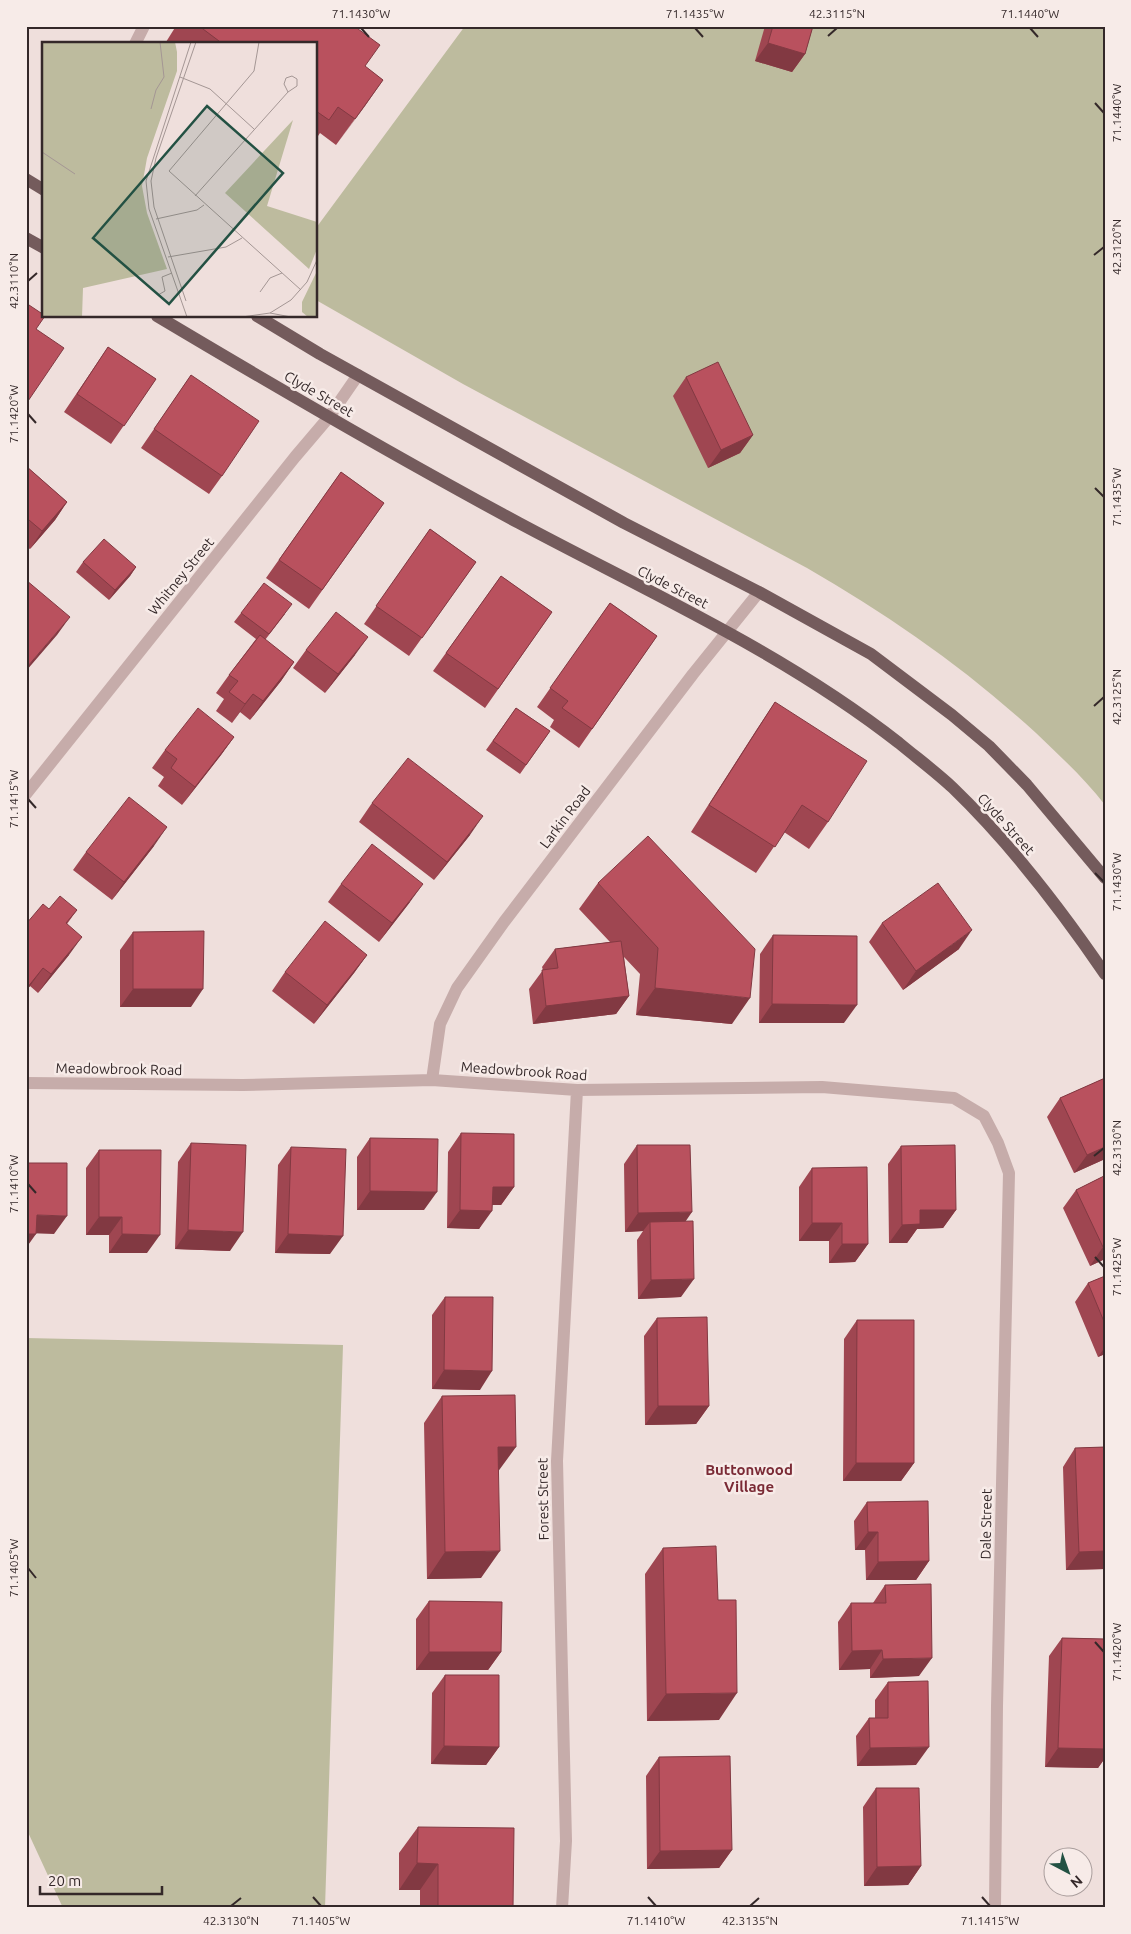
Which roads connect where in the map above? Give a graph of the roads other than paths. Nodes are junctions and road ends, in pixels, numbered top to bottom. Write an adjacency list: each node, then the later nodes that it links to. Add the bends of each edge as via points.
1 (144, 26): 2 (street)
2 (136, 42)
3 (26, 180): 4 (main road)
4 (42, 189)
5 (26, 238): 6 (main road)
6 (42, 247)
7 (160, 318): 10 (main road, Clyde Street)
8 (259, 318): 9 (main road)
9 (358, 375): 10 (street, Whitney Street); 11 (main road, via 624,523)
10 (329, 417): 12 (main road, Clyde Street, via 508,517); 13 (street, Whitney Street)
11 (759, 592): 12 (street, Larkin Road); 14 (main road, via 871,654 952,715 1026,785)
12 (728, 632): 15 (main road, Clyde Street, via 839,699 951,786 1055,902); 16 (street, Larkin Road, via 504,922 457,988 440,1024)
13 (26, 794)
14 (1105, 878)
15 (1105, 974)
16 (432, 1080): 17 (street, Meadowbrook Road, via 243,1085); 18 (street, Meadowbrook Road)
17 (26, 1083)
18 (577, 1090): 19 (street, Meadowbrook Road, via 822,1087 954,1098 984,1116); 20 (street, Forest Street, via 557,1461 566,1841)
19 (998, 1143): 21 (street, Dale Street, via 1009,1173)
20 (562, 1908)
21 (995, 1908)

